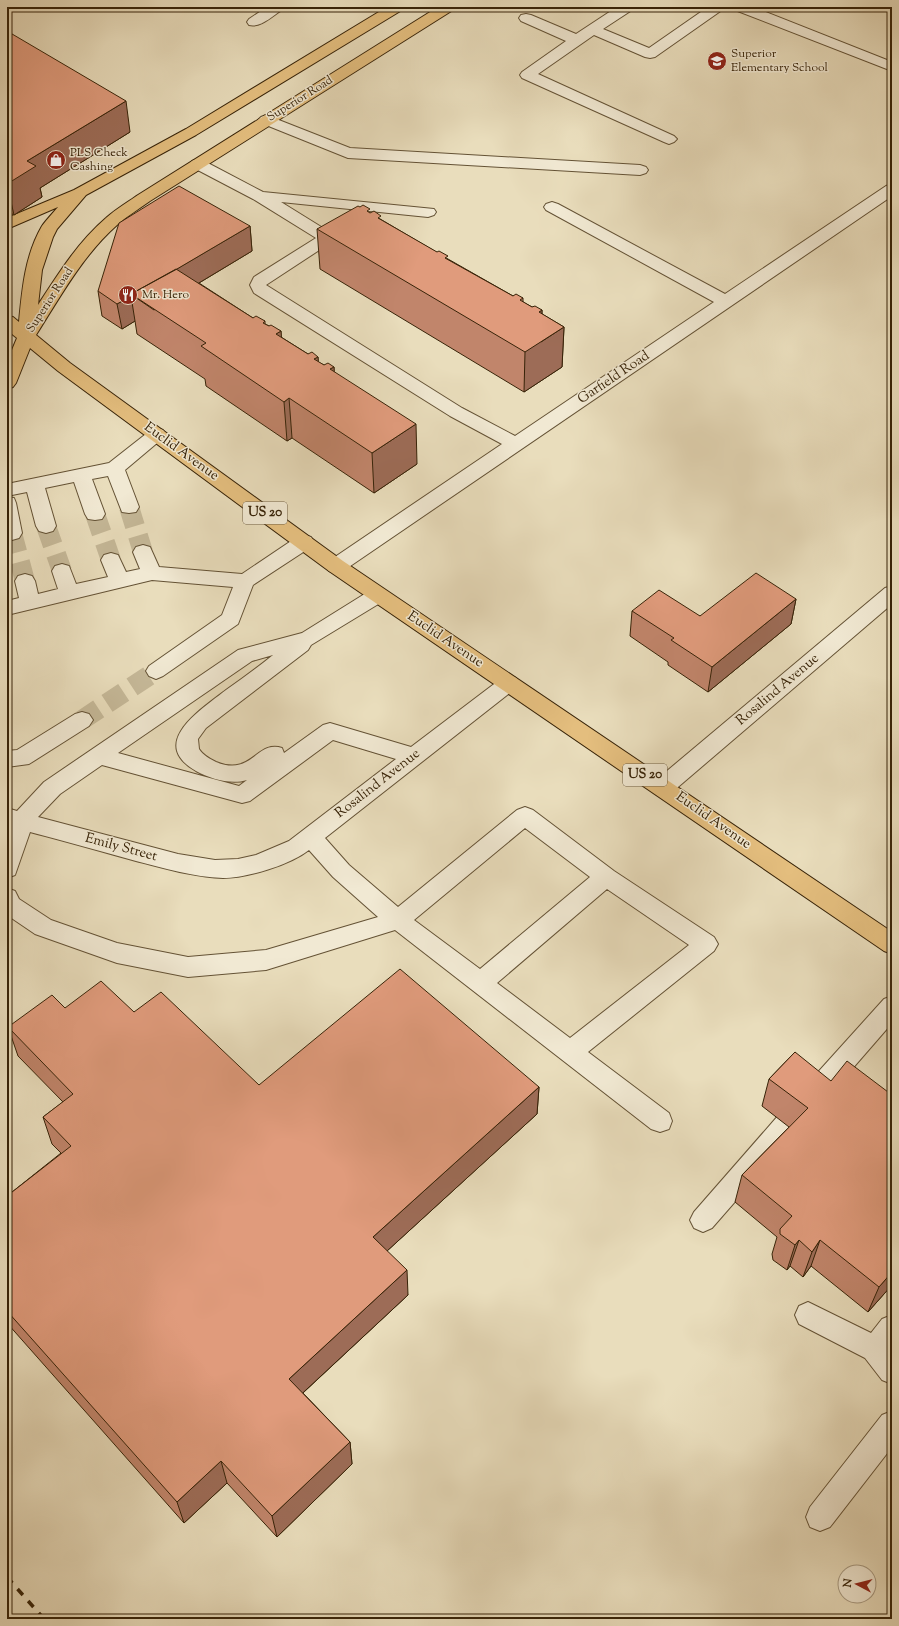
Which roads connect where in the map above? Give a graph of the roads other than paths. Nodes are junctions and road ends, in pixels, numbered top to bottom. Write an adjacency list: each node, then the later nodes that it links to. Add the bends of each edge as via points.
1 (277, 7): 8 (street)
2 (397, 7): 17 (main road, Superior Road, via 191,132)
3 (448, 7): 12 (main road, Superior Road)
4 (626, 7): 9 (street)
5 (717, 7): 9 (street, via 650,54)
6 (740, 7): 11 (street)
7 (538, 11): 10 (street, via 526,18)
8 (254, 22)
9 (593, 30): 10 (street)
10 (577, 40): 13 (street, via 526,75)
11 (892, 66)
12 (266, 120): 14 (main road, Superior Road); 15 (street, via 348,153)
13 (669, 139)
14 (198, 164): 18 (street); 24 (main road, Superior Road, via 112,221 88,244)
15 (640, 170)
16 (892, 189): 22 (street, Garfield Road)
17 (80, 192): 21 (main road); 24 (main road, Superior Road, via 50,227 45,237 34,270)
18 (259, 196): 20 (street); 27 (street, via 326,238 260,281 260,289 456,412)
19 (552, 207): 22 (street)
20 (428, 212)
21 (7, 224)
22 (726, 302): 27 (street, Garfield Road)
23 (7, 321): 24 (main road, Euclid Avenue)
24 (26, 337): 25 (main road); 26 (main road, Euclid Avenue / US 20)
25 (7, 383)
26 (157, 434): 28 (street); 37 (main road, Euclid Avenue / US 20)
27 (516, 444): 40 (street, Garfield Road)
28 (115, 468): 29 (street); 33 (street)
29 (81, 475): 30 (street); 34 (street)
30 (35, 485): 31 (street); 35 (street)
31 (7, 490)
32 (7, 503): 36 (street)
33 (129, 507)
34 (95, 514)
35 (46, 526)
36 (12, 533)
37 (304, 542): 40 (main road, Euclid Avenue / US 20); 45 (street)
38 (143, 552): 42 (street)
39 (111, 560): 44 (street)
40 (336, 566): 48 (main road, Euclid Avenue / US 20)
41 (62, 571): 47 (street)
42 (152, 573): 44 (street); 45 (street)
43 (25, 581): 49 (street)
44 (119, 581): 47 (street)
45 (245, 581): 52 (street, via 231,618)
46 (892, 593): 59 (street, Rosalind Avenue)
47 (69, 594): 49 (street)
48 (378, 595): 51 (street); 53 (main road, Euclid Avenue / US 20)
49 (30, 603): 50 (street)
50 (7, 608)
51 (308, 639): 55 (street, via 199,722 189,734 187,746 192,756 207,767 220,773 238,774 252,769 314,726); 56 (street, via 245,655)
52 (156, 671)
53 (509, 683): 57 (street, Rosalind Avenue); 59 (main road, Euclid Avenue / US 20)
54 (82, 720): 58 (street, via 21,758)
55 (330, 731): 56 (street, via 242,795); 57 (street)
56 (99, 756): 60 (street, via 52,788)
57 (414, 756): 61 (street, Rosalind Avenue)
58 (7, 759)
59 (663, 787): 67 (main road, Euclid Avenue / US 20)
60 (14, 819): 62 (street, Emily Street, via 178,863 206,868); 63 (street)
61 (310, 836): 62 (street, Rosalind Avenue, via 297,847 270,860); 66 (street, via 341,871)
62 (237, 868)
63 (7, 869)
64 (606, 877): 66 (street, via 525,816); 68 (street); 70 (street, via 706,944)
65 (7, 896): 66 (street, via 8,904 44,927 117,953 188,967 266,960)
66 (398, 920): 68 (street)
67 (892, 944)
68 (480, 983): 70 (street)
69 (892, 1006): 71 (street)
70 (570, 1052): 72 (street)
71 (810, 1099)
72 (660, 1121)
73 (786, 1125): 74 (street)
74 (703, 1220)
75 (808, 1315): 77 (street)
76 (892, 1328): 77 (street)
77 (874, 1349): 78 (street)
78 (892, 1371)
79 (892, 1425): 80 (street)
80 (820, 1517)

